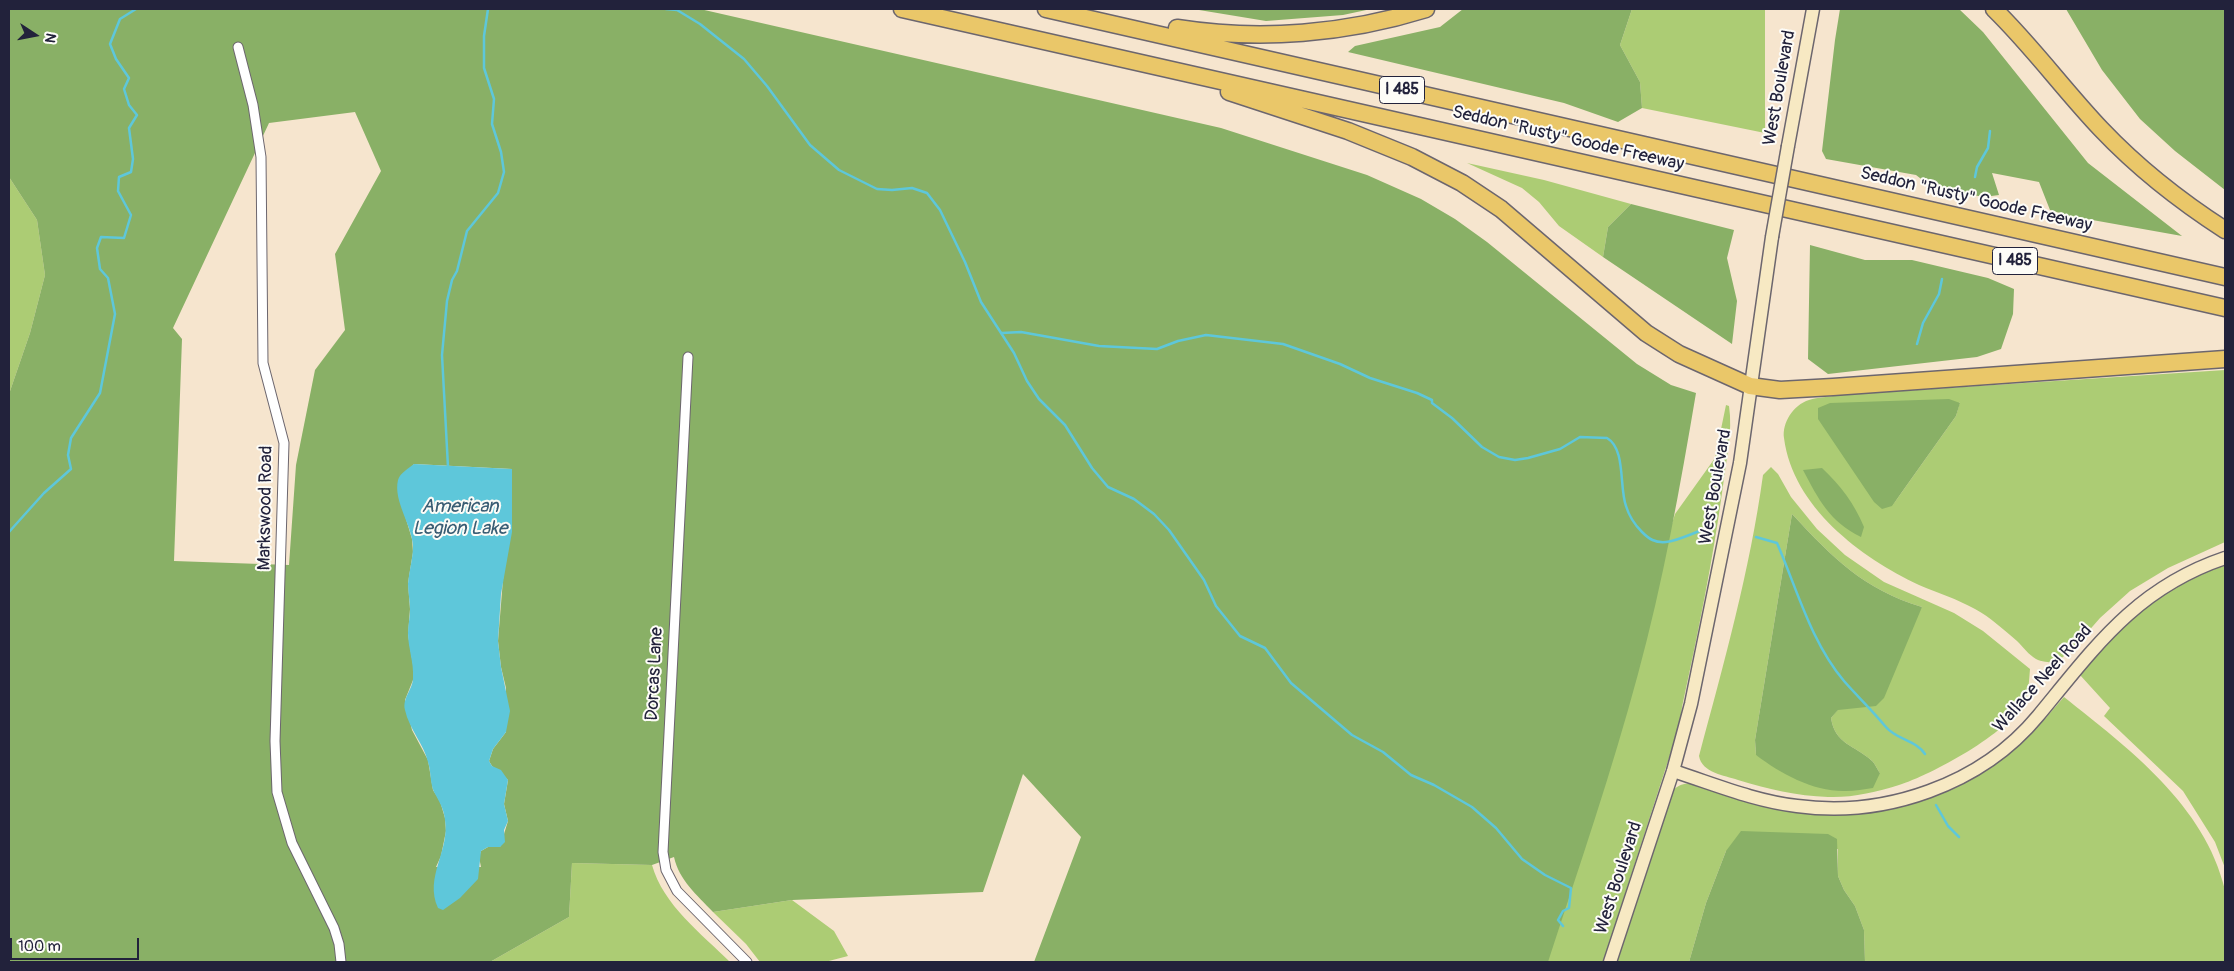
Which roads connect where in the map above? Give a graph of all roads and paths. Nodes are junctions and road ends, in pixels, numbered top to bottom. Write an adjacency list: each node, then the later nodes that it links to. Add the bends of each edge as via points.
1 (902, 9): 7 (highway, Seddon "Rusty" Goode Freeway / I 485)
2 (1046, 9): 3 (highway, via 1209,33 1251,35 1355,26); 9 (highway, Seddon "Rusty" Goode Freeway / I 485)
3 (1426, 9)
4 (1813, 9): 13 (street, West Boulevard, bridge, via 1772,238)
5 (1994, 9): 8 (highway, via 2100,129 2176,196)
6 (238, 47): 16 (street, Markswood Road, via 253,105 261,157 263,363 284,443 276,792 292,843 334,928)
7 (1158, 67): 10 (highway, Seddon "Rusty" Goode Freeway / I 485); 13 (highway, via 1348,131 1412,157 1462,183 1501,209 1646,333 1679,354)
8 (2225, 230)
9 (2225, 277)
10 (2225, 308)
11 (688, 357): 17 (street, Dorcas Lane, via 663,852 666,870 677,891)
12 (2225, 359): 13 (highway, via 1833,387 1780,390)
13 (1750, 386): 15 (street, West Boulevard, via 1740,464 1691,704)
14 (2225, 558): 15 (street, Wallace Neel Road, via 2181,577 2130,611 2096,644 2036,718 2006,747 1966,774 1925,792 1855,808 1798,806 1752,796)
15 (1673, 771): 18 (street, West Boulevard)
16 (341, 962)
17 (747, 962)
18 (1610, 962)

